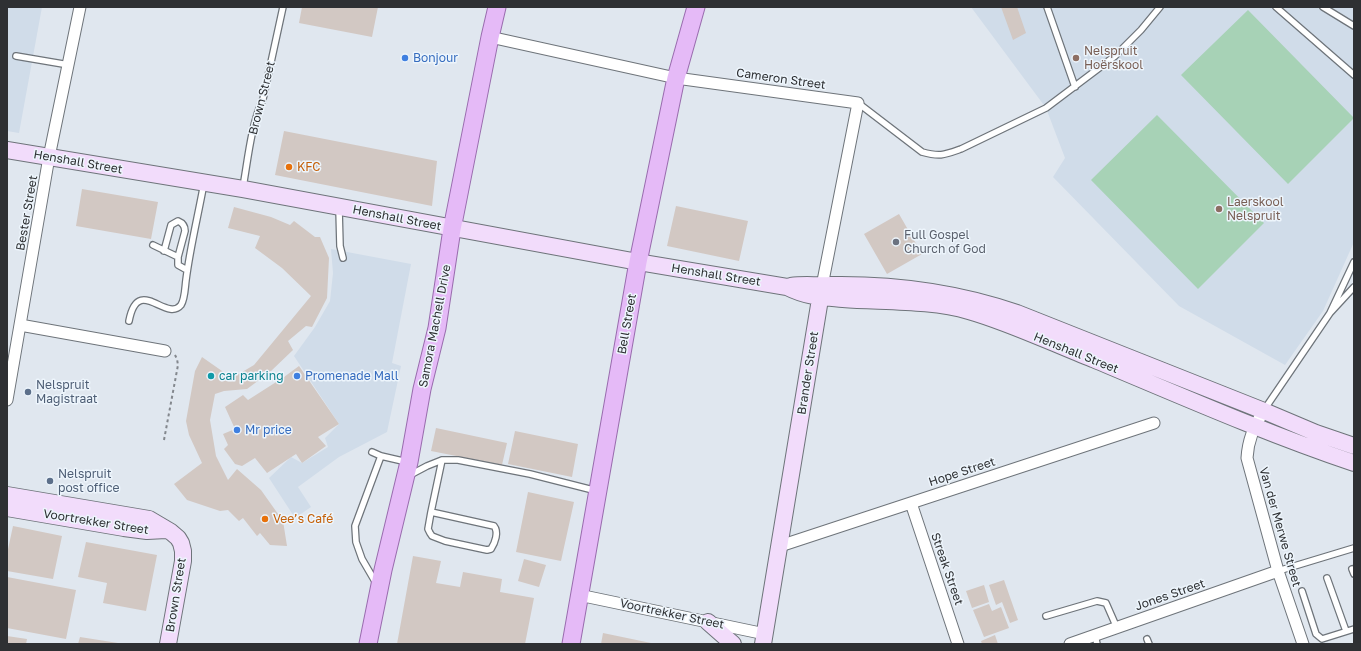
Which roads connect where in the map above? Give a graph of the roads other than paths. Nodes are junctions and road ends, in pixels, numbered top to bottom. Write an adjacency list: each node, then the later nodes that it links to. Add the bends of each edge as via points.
1 (80, 7): 14 (street, Bester Street)
2 (283, 7): 22 (lane, Brown Street, via 254,128)
3 (497, 7): 12 (main road, Samora Machell Drive)
4 (689, 7): 10 (lane)
5 (696, 7): 10 (main road, Bell Street)
6 (1047, 7): 17 (lane)
7 (1160, 7): 17 (lane, Cameron Street, via 1115,56)
8 (1276, 7): 15 (lane)
9 (1323, 7): 11 (lane)
10 (691, 24): 16 (main road, Bell Street)
11 (1354, 26)
12 (490, 37): 16 (street, Cameron Street); 24 (main road, Samora Machell Drive)
13 (16, 56): 14 (lane)
14 (69, 65): 20 (street, Bester Street)
15 (1354, 75)
16 (676, 78): 18 (street, Cameron Street); 29 (main road, Bell Street)
17 (1075, 87): 18 (lane, Cameron Street, via 1046,108 961,149 935,156 922,152)
18 (858, 103): 33 (street, Brander Street)
19 (7, 150): 20 (street, Henshall Street)
20 (50, 157): 21 (street, Henshall Street); 36 (street, Bester Street)
21 (204, 183): 22 (street, Henshall Street); 31 (lane)
22 (243, 190): 23 (street, Henshall Street)
23 (339, 207): 24 (street, Henshall Street); 28 (lane, via 340,246)
24 (452, 229): 29 (street, Henshall Street); 46 (main road, Samora Machell Drive, via 437,328 422,389)
25 (152, 245): 26 (lane)
26 (164, 250): 27 (lane); 27 (lane, via 171,225 181,222 185,231)
27 (178, 257): 31 (lane, via 178,265)
28 (343, 258)
29 (638, 262): 33 (street, Henshall Street, via 787,287 800,293); 47 (main road, Bell Street)
30 (1354, 262): 34 (lane)
31 (187, 270): 35 (lane, via 184,296 180,305 171,309 142,300 131,311)
32 (1354, 286): 34 (lane)
33 (821, 292): 39 (street, Henshall Street, via 968,310); 53 (street, Brander Street)
34 (1330, 313): 39 (lane)
35 (130, 321)
36 (20, 325): 37 (street); 38 (street, Bester Street)
37 (165, 351)
38 (7, 400)
39 (1259, 418): 41 (street, Henshall Street); 45 (street, Henshall Street); 55 (street, Van der Merwe Street, via 1248,447 1247,458)
40 (1154, 423): 49 (street, Hope Street)
41 (1353, 445)
42 (372, 452): 43 (lane)
43 (381, 456): 46 (lane); 57 (lane, via 355,526 356,542 362,558)
44 (442, 460): 46 (lane); 47 (lane, via 458,460 530,474); 51 (lane)
45 (1354, 463)
46 (408, 470): 57 (main road, Samora Machell Drive)
47 (597, 491): 59 (main road, Bell Street)
48 (7, 495): 52 (street, Voortrekker Street, via 149,520)
49 (910, 503): 53 (street, Hope Street); 71 (street, Streak Street)
50 (7, 508): 52 (street, Voortrekker Street, via 124,528)
51 (431, 512): 51 (lane, via 428,529 432,536 487,550 493,546 497,532 494,526)
52 (166, 530): 67 (street, Brown Street, via 178,538 183,551)
53 (780, 546): 65 (street, Brander Street)
54 (1354, 548): 55 (lane)
55 (1278, 571): 62 (street, Jones Street); 73 (street, Van der Merwe Street)
56 (1327, 578): 64 (lane)
57 (380, 588): 68 (main road, Samora Machell Drive)
58 (1302, 591): 64 (lane, via 1319,637 1322,639)
59 (579, 595): 61 (street, Voortrekker Street); 69 (main road, Bell Street)
60 (1046, 616): 62 (lane, via 1103,601)
61 (708, 622): 65 (street, Voortrekker Street); 70 (street)
62 (1117, 628): 66 (street, Jones Street)
63 (1354, 629): 64 (lane)
64 (1346, 631)
65 (764, 639)
66 (1096, 640): 72 (street, Jones Street)
67 (168, 644)
68 (368, 644)
69 (570, 644)
70 (733, 644)
71 (958, 644)
72 (1070, 644)
73 (1303, 644)

